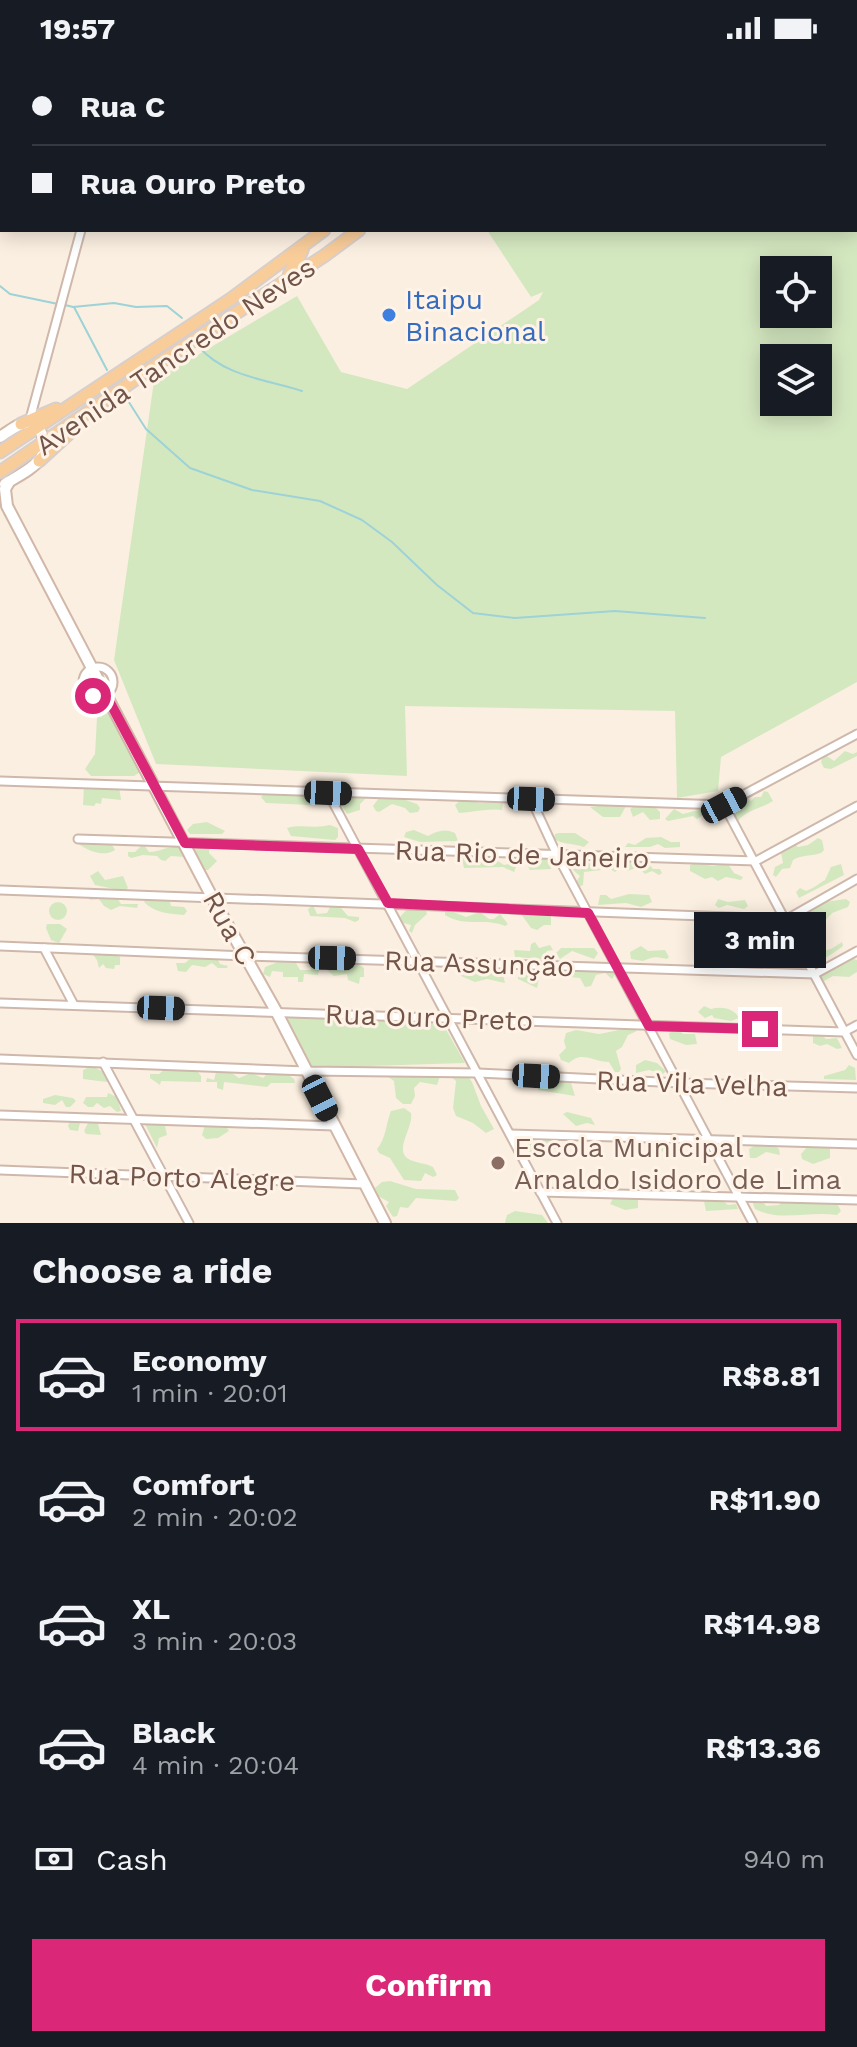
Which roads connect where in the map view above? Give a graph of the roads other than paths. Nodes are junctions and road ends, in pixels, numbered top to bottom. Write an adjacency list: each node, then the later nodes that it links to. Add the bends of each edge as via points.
1 (80, 232): 8 (street)
2 (356, 232): 5 (main road, Avenida Tancredo Neves)
3 (320, 233): 4 (main road, Avenida Tancredo Neves); 5 (main road)
4 (303, 246): 6 (main road); 8 (main road, Avenida Tancredo Neves, via 96,388)
5 (329, 252): 6 (main road, Avenida Tancredo Neves)
6 (289, 277): 7 (main road, Avenida Tancredo Neves)
7 (102, 402): 10 (main road, Avenida Tancredo Neves); 12 (main road)
8 (29, 423): 9 (street); 10 (street); 11 (main road, Avenida Tancredo Neves)
9 (0, 437)
10 (44, 441): 12 (street); 13 (main road, Avenida Tancredo Neves)
11 (0, 452)
12 (39, 461): 13 (street)
13 (3, 481): 14 (street, Rua C)
14 (4, 504): 15 (street, Rua C)
15 (93, 668): 16 (street, Rua C); 16 (street, via 83,679 85,690)
16 (106, 695): 19 (street, Rua C)
17 (857, 734): 22 (street)
18 (0, 781): 19 (street)
19 (155, 787): 20 (street); 25 (street, Rua C)
20 (328, 793): 21 (street); 26 (street)
21 (531, 799): 22 (street); 27 (street)
22 (724, 805): 28 (street)
23 (857, 806): 28 (street)
24 (78, 839): 25 (street, Rua Rio de Janeiro)
25 (185, 843): 26 (street, Rua Rio de Janeiro); 31 (street, Rua C)
26 (358, 849): 27 (street, Rua Rio de Janeiro); 32 (street)
27 (557, 855): 28 (street, Rua Rio de Janeiro); 33 (street)
28 (756, 861): 34 (street)
29 (857, 879): 34 (street)
30 (0, 890): 31 (street)
31 (213, 899): 32 (street); 38 (street, Rua C)
32 (388, 903): 33 (street); 39 (street)
33 (588, 913): 34 (street); 40 (street)
34 (787, 919): 41 (street)
35 (0, 946): 36 (street, Rua Assunção)
36 (44, 948): 38 (street, Rua Assunção); 43 (street)
37 (857, 951): 41 (street)
38 (246, 956): 39 (street, Rua Assunção); 44 (street, Rua C)
39 (417, 960): 40 (street, Rua Assunção); 45 (street)
40 (619, 968): 41 (street, Rua Assunção); 47 (street)
41 (815, 974): 48 (street)
42 (0, 1003): 43 (street, Rua Ouro Preto)
43 (74, 1005): 44 (street, Rua Ouro Preto)
44 (276, 1011): 45 (street, Rua Ouro Preto); 52 (street, Rua C)
45 (447, 1017): 47 (street, Rua Ouro Preto); 53 (street)
46 (857, 1025): 48 (street)
47 (649, 1026): 48 (street, Rua Ouro Preto); 54 (street)
48 (844, 1032): 49 (street)
49 (857, 1055)
50 (0, 1059): 51 (street, Rua Vila Velha)
51 (103, 1062): 52 (street, Rua Vila Velha); 57 (street)
52 (306, 1071): 53 (street, Rua Vila Velha); 58 (street, Rua C)
53 (478, 1073): 54 (street, Rua Vila Velha); 59 (street)
54 (680, 1083): 55 (street, Rua Vila Velha); 60 (street)
55 (857, 1088)
56 (0, 1115): 57 (street)
57 (133, 1120): 58 (street); 63 (street)
58 (334, 1126): 64 (street, Rua C)
59 (510, 1134): 60 (street); 65 (street)
60 (709, 1140): 61 (street); 66 (street)
61 (857, 1144)
62 (0, 1170): 63 (street, Rua Porto Alegre)
63 (164, 1176): 64 (street, Rua Porto Alegre); 68 (street)
64 (364, 1184): 69 (street, Rua C)
65 (540, 1192): 66 (street); 70 (street)
66 (739, 1196): 67 (street); 71 (street)
67 (857, 1200)
68 (189, 1223)
69 (385, 1223)
70 (557, 1223)
71 (753, 1223)

